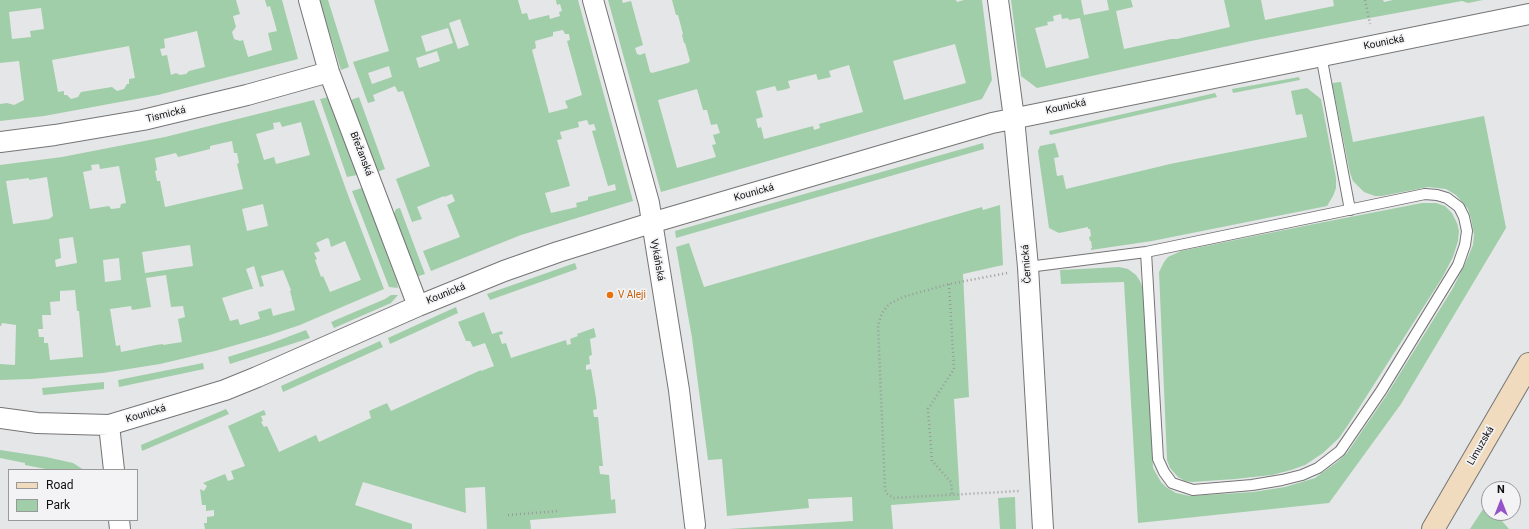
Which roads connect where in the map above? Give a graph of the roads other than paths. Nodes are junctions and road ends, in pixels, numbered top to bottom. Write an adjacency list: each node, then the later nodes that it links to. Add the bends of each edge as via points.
1 (309, 0): 6 (street, Břežanská)
2 (593, 0): 10 (street, Vykáňská, via 649,203)
3 (998, 0): 7 (street, Černická)
4 (1529, 14): 5 (street, Kounická)
5 (1321, 56): 7 (street, Kounická); 9 (lane)
6 (329, 72): 8 (street, Tismická, via 143,120 55,136); 13 (street, Břežanská)
7 (1014, 118): 10 (street, Kounická); 12 (street, Černická)
8 (0, 142)
9 (1350, 210): 11 (lane); 11 (lane, via 1425,194 1447,198 1458,207 1464,218 1467,231 1466,245 1454,272 1340,451 1318,468 1282,480 1193,490 1172,483 1164,472 1158,459)
10 (651, 223): 13 (street, Kounická, via 504,271); 18 (street, Vykáňská, via 679,390)
11 (1146, 252): 12 (lane)
12 (1028, 267): 19 (street, Černická)
13 (418, 306): 16 (street, Kounická, via 225,390)
14 (1529, 364): 20 (street, Limuzská)
15 (0, 418): 16 (street, Kounická, via 36,423)
16 (109, 425): 17 (street)
17 (114, 469)
18 (695, 525)
19 (1043, 529)
20 (1433, 529)

